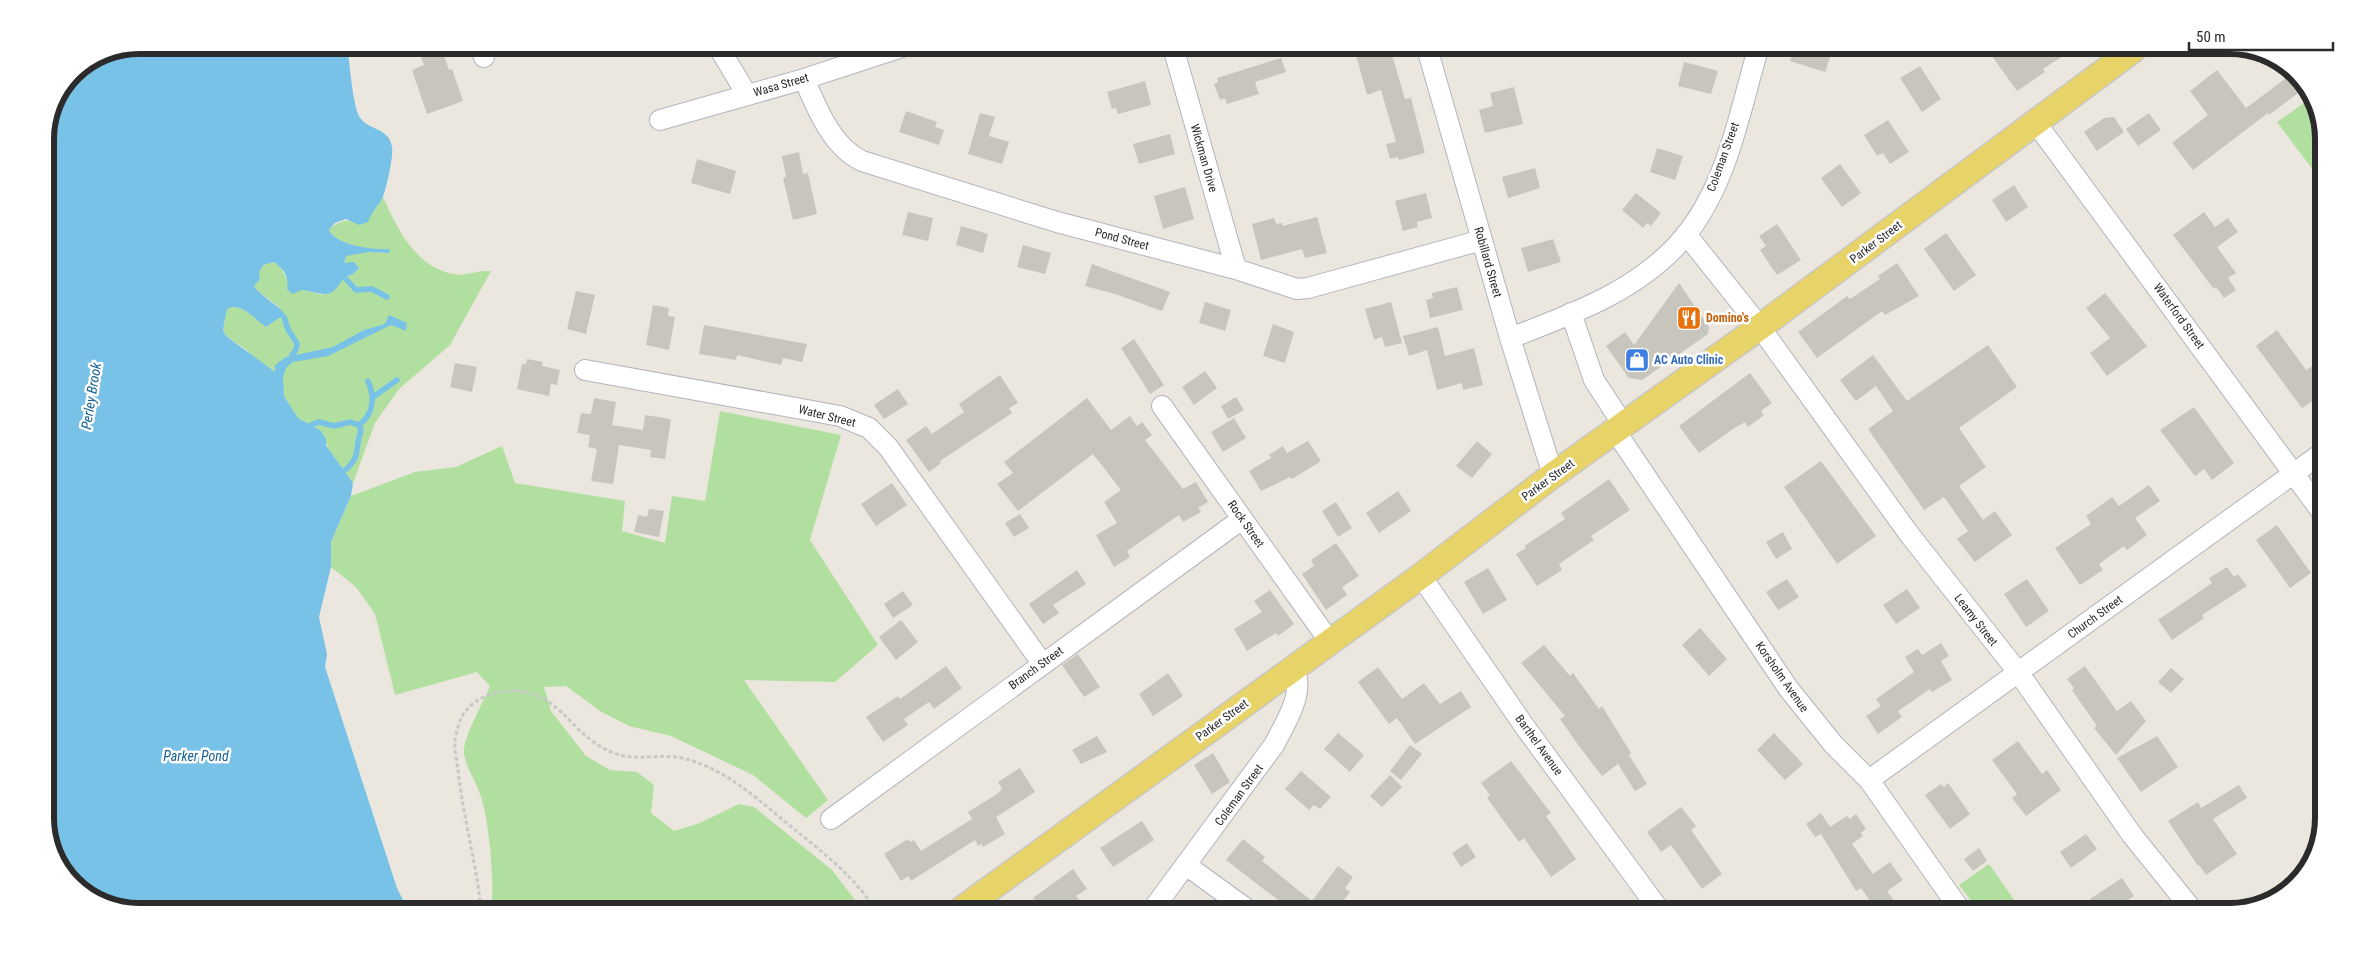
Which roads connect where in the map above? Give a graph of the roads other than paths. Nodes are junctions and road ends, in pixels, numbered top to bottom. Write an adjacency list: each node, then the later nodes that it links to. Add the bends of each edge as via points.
1 (723, 54): 8 (street)
2 (881, 54): 7 (street, Wasa Street)
3 (1174, 54): 13 (street, Wickman Drive)
4 (1429, 54): 12 (street, Robillard Street)
5 (1756, 54): 11 (street, Coleman Street, via 1717,180)
6 (2128, 54): 10 (main road, Parker Street)
7 (804, 79): 8 (street, Wasa Street); 13 (street, Pond Street, via 837,140 846,151 862,161 1057,222)
8 (747, 95): 9 (street, Wasa Street)
9 (660, 120)
10 (2036, 123): 15 (main road, Parker Street); 21 (street, Waterford Street)
11 (1686, 234): 14 (street, Coleman Street, via 1671,251 1633,282); 15 (street, Leamy Street)
12 (1482, 240): 13 (street, Pond Street, via 1304,289); 16 (street, Robillard Street)
13 (1236, 270)
14 (1571, 313): 16 (street, Coleman Street); 19 (street, Korsholm Avenue, via 1594,380)
15 (1760, 327): 19 (main road, Parker Street); 29 (street, Leamy Street, via 1909,534)
16 (1510, 338): 22 (street, Robillard Street)
17 (585, 370): 27 (street, Water Street, via 840,416 869,428 888,447)
18 (1162, 406): 24 (street, Rock Street)
19 (1620, 429): 22 (main road, Parker Street); 30 (street, Korsholm Avenue, via 1788,688 1833,744)
20 (2315, 458): 21 (street, Church Street)
21 (2295, 472): 23 (street, Waterford Street); 29 (street, Church Street)
22 (1553, 475): 25 (main road, Parker Street)
23 (2315, 502)
24 (1242, 519): 26 (street, Rock Street); 27 (street, Branch Street)
25 (1421, 576): 26 (main road, Parker Street); 36 (street, Barthel Avenue, via 1525,727)
26 (1330, 642): 28 (main road, Parker Street)
27 (1042, 663): 31 (street, Branch Street)
28 (1293, 668): 32 (street, Coleman Street, via 1298,678 1294,701 1274,745); 33 (main road, Parker Street)
29 (2018, 672): 30 (street, Church Street); 38 (street, Leamy Street, via 2132,835)
30 (1869, 780): 37 (street, Korsholm Avenue)
31 (831, 819)
32 (1186, 865): 34 (street, Coleman Street); 35 (street)
33 (970, 903)
34 (1158, 903)
35 (1238, 903)
36 (1654, 903)
37 (1955, 903)
38 (2187, 903)

